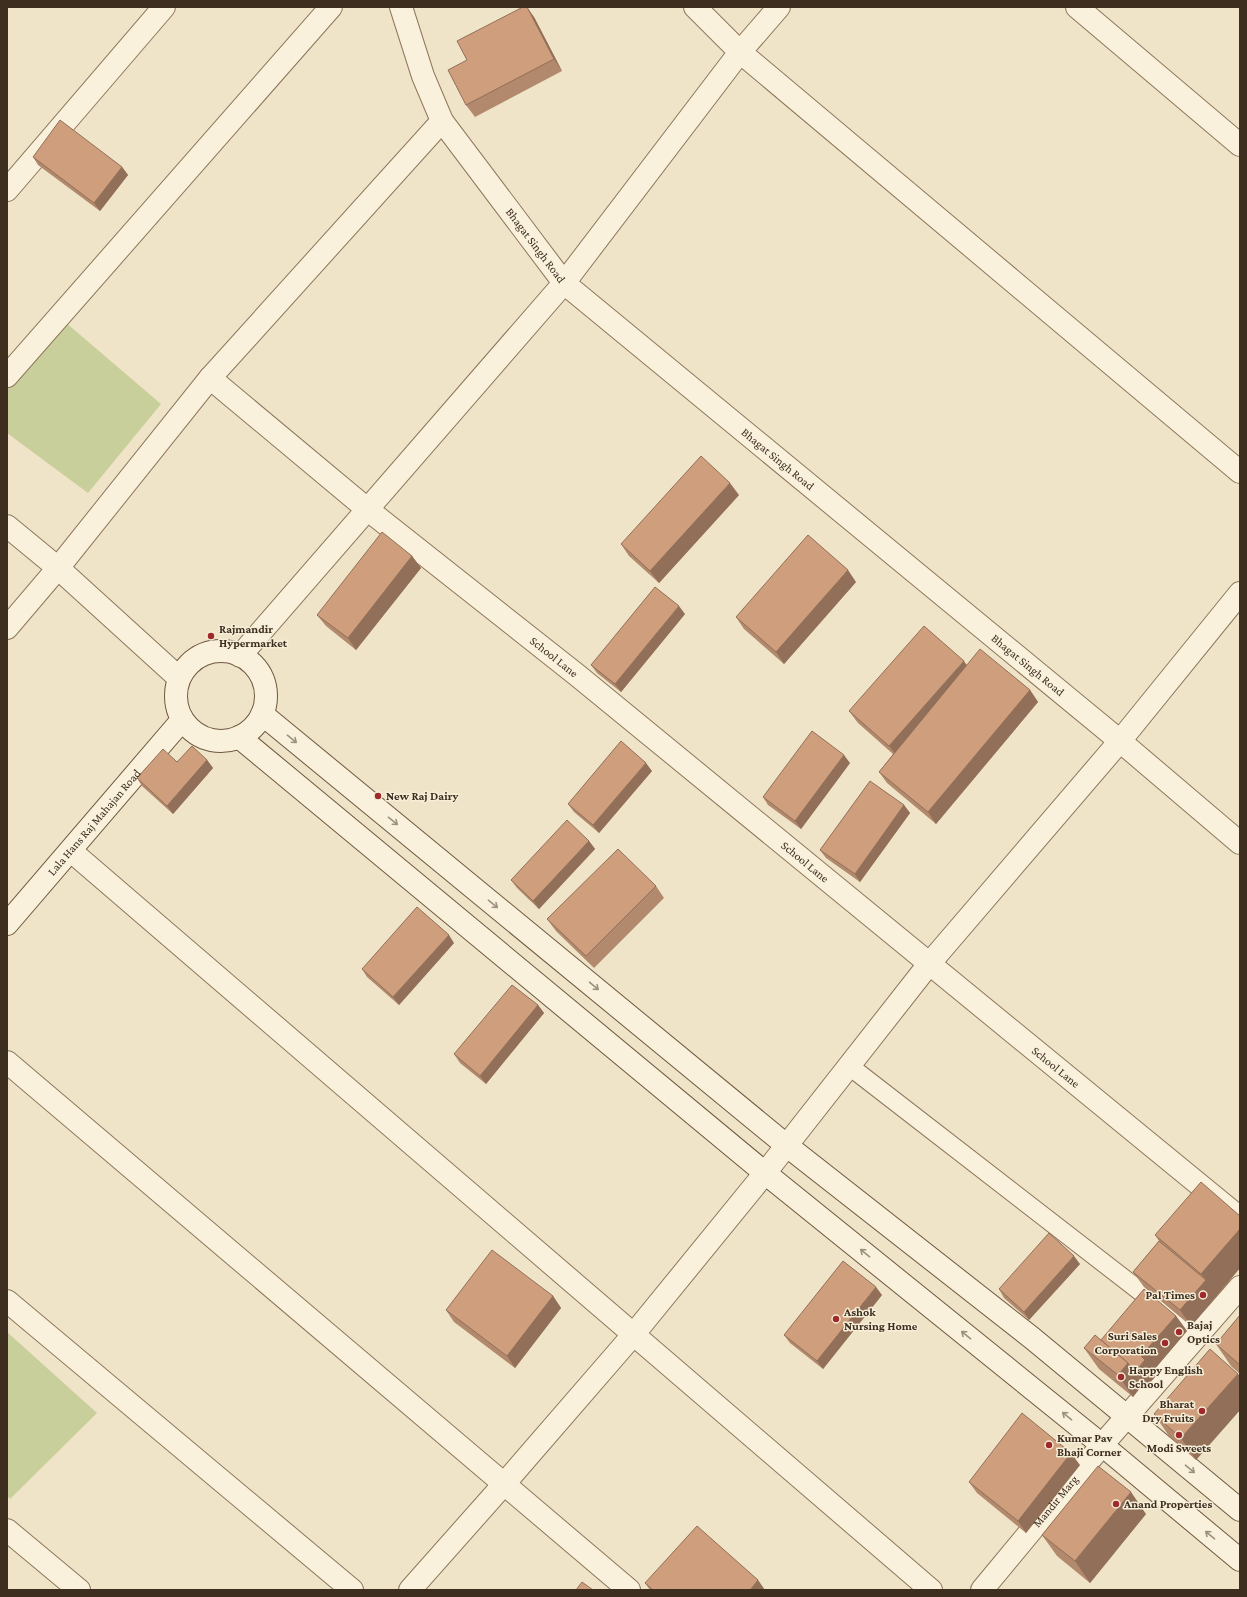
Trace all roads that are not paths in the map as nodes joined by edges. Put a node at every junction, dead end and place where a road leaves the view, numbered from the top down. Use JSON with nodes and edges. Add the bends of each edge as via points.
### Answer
{"nodes":[{"id":1,"x":331,"y":7,"type":"edge"},
{"id":2,"x":401,"y":7,"type":"edge"},
{"id":3,"x":695,"y":7,"type":"edge"},
{"id":4,"x":779,"y":7,"type":"edge"},
{"id":5,"x":1077,"y":7,"type":"edge"},
{"id":6,"x":157,"y":10,"type":"edge"},
{"id":7,"x":740,"y":52,"type":"junction"},
{"id":8,"x":442,"y":121,"type":"junction"},
{"id":9,"x":1240,"y":145,"type":"edge"},
{"id":10,"x":7,"y":190,"type":"edge"},
{"id":11,"x":564,"y":283,"type":"junction"},
{"id":12,"x":7,"y":376,"type":"edge"},
{"id":13,"x":210,"y":378,"type":"junction"},
{"id":14,"x":1240,"y":472,"type":"edge"},
{"id":15,"x":367,"y":509,"type":"junction"},
{"id":16,"x":7,"y":526,"type":"edge"},
{"id":17,"x":58,"y":568,"type":"junction"},
{"id":18,"x":1240,"y":593,"type":"edge"},
{"id":19,"x":7,"y":628,"type":"edge"},
{"id":20,"x":240,"y":656,"type":"junction"},
{"id":21,"x":179,"y":678,"type":"junction"},
{"id":22,"x":262,"y":714,"type":"junction"},
{"id":23,"x":182,"y":720,"type":"junction"},
{"id":24,"x":239,"y":737,"type":"junction"},
{"id":25,"x":1120,"y":741,"type":"junction"},
{"id":26,"x":1240,"y":843,"type":"edge"},
{"id":27,"x":71,"y":851,"type":"junction"},
{"id":28,"x":7,"y":924,"type":"edge"},
{"id":29,"x":930,"y":964,"type":"junction"},
{"id":30,"x":7,"y":1062,"type":"edge"},
{"id":31,"x":848,"y":1065,"type":"junction"},
{"id":32,"x":786,"y":1145,"type":"junction"},
{"id":33,"x":765,"y":1173,"type":"junction"},
{"id":34,"x":1240,"y":1218,"type":"edge"},
{"id":35,"x":1240,"y":1287,"type":"edge"},
{"id":36,"x":7,"y":1301,"type":"edge"},
{"id":37,"x":633,"y":1335,"type":"junction"},
{"id":38,"x":1198,"y":1336,"type":"junction"},
{"id":39,"x":1128,"y":1417,"type":"junction"},
{"id":40,"x":1102,"y":1445,"type":"junction"},
{"id":41,"x":504,"y":1484,"type":"junction"},
{"id":42,"x":1240,"y":1510,"type":"edge"},
{"id":43,"x":7,"y":1530,"type":"edge"},
{"id":44,"x":1240,"y":1560,"type":"edge"},
{"id":45,"x":79,"y":1590,"type":"edge"},
{"id":46,"x":352,"y":1590,"type":"edge"},
{"id":47,"x":410,"y":1590,"type":"edge"},
{"id":48,"x":629,"y":1590,"type":"edge"},
{"id":49,"x":931,"y":1590,"type":"edge"},
{"id":50,"x":982,"y":1590,"type":"edge"}],
"edges":[{"from":1,"to":12,"type":"street"},
{"from":2,"to":8,"type":"street","name":"Bhagat Singh Road","via":[[423,76]]},
{"from":3,"to":7,"type":"street"},
{"from":4,"to":7,"type":"street"},
{"from":5,"to":9,"type":"street"},
{"from":6,"to":10,"type":"street"},
{"from":7,"to":11,"type":"street"},
{"from":7,"to":14,"type":"street"},
{"from":8,"to":11,"type":"street","name":"Bhagat Singh Road"},
{"from":8,"to":13,"type":"street"},
{"from":11,"to":15,"type":"street"},
{"from":11,"to":25,"type":"street","name":"Bhagat Singh Road"},
{"from":13,"to":15,"type":"street","name":"School Lane"},
{"from":13,"to":17,"type":"street"},
{"from":15,"to":20,"type":"street"},
{"from":15,"to":29,"type":"street","name":"School Lane","via":[[577,675]]},
{"from":16,"to":17,"type":"street"},
{"from":17,"to":19,"type":"street"},
{"from":17,"to":21,"type":"street"},
{"from":18,"to":25,"type":"street"},
{"from":20,"to":21,"type":"street","via":[[227,652],[212,652],[198,657]]},
{"from":20,"to":22,"type":"street","via":[[252,663],[265,687],[266,701]]},
{"from":21,"to":23,"type":"street","via":[[175,692],[176,706]]},
{"from":22,"to":24,"type":"street","via":[[256,724]]},
{"from":22,"to":32,"type":"street","one_way":true},
{"from":23,"to":24,"type":"street","via":[[192,731],[205,739],[220,742]]},
{"from":23,"to":27,"type":"street","name":"Lala Hans Raj Mahajan Road"},
{"from":24,"to":33,"type":"street"},
{"from":25,"to":26,"type":"street","name":"Bhagat Singh Road"},
{"from":25,"to":29,"type":"street"},
{"from":27,"to":28,"type":"street","name":"Lala Hans Raj Mahajan Road"},
{"from":27,"to":37,"type":"street"},
{"from":29,"to":31,"type":"street"},
{"from":29,"to":34,"type":"street","name":"School Lane"},
{"from":30,"to":41,"type":"street"},
{"from":31,"to":32,"type":"street"},
{"from":31,"to":38,"type":"lane"},
{"from":32,"to":33,"type":"street"},
{"from":32,"to":39,"type":"street","via":[[1032,1338]]},
{"from":33,"to":37,"type":"street"},
{"from":40,"to":33,"type":"street","one_way":true},
{"from":35,"to":38,"type":"street","name":"Mandir Marg"},
{"from":36,"to":46,"type":"street"},
{"from":37,"to":41,"type":"street"},
{"from":37,"to":49,"type":"street"},
{"from":38,"to":39,"type":"street","name":"Mandir Marg"},
{"from":39,"to":40,"type":"street","name":"Mandir Marg"},
{"from":39,"to":42,"type":"street","one_way":true},
{"from":44,"to":40,"type":"street","one_way":true},
{"from":40,"to":50,"type":"street","name":"Mandir Marg"},
{"from":41,"to":47,"type":"street"},
{"from":41,"to":48,"type":"street"},
{"from":43,"to":45,"type":"street"}]}
